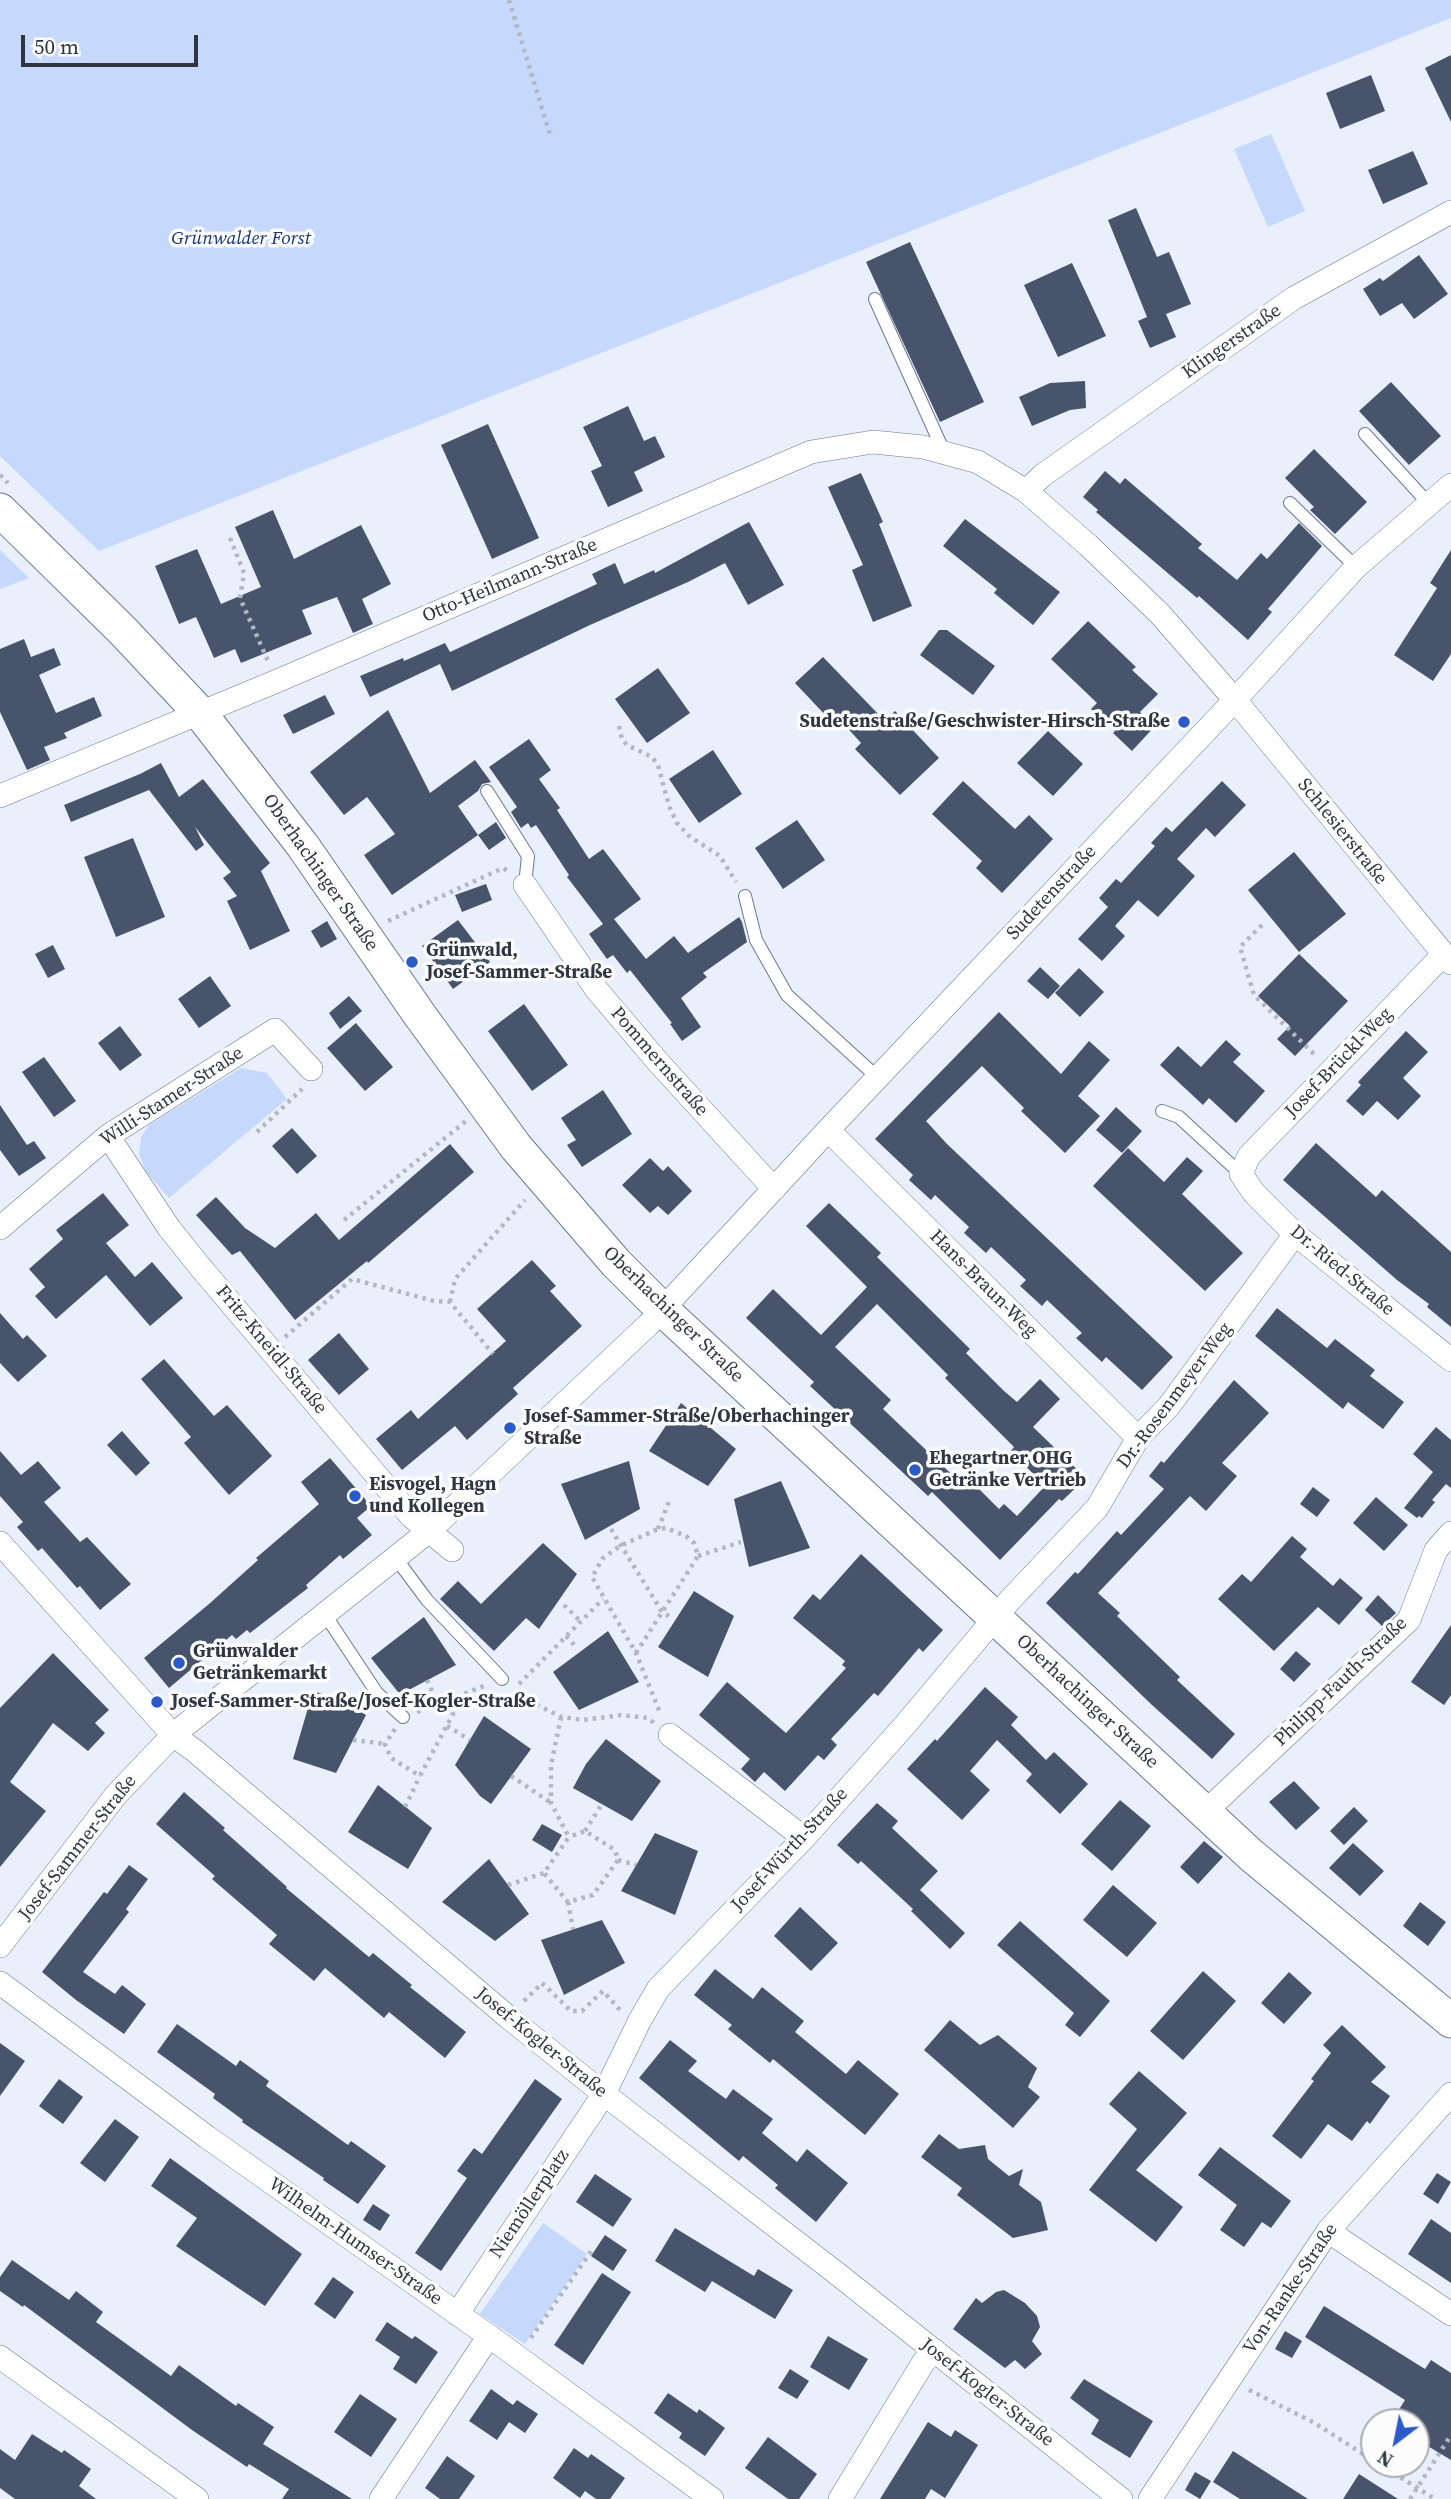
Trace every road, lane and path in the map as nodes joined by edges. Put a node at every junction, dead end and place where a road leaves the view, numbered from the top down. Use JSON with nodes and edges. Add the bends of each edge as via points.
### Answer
{"nodes":[{"id":1,"x":509,"y":0,"type":"edge"},
{"id":2,"x":551,"y":138,"type":"dead end"},
{"id":3,"x":1451,"y":212,"type":"edge"},
{"id":4,"x":875,"y":299,"type":"dead end"},
{"id":5,"x":1365,"y":435,"type":"dead end"},
{"id":6,"x":944,"y":453,"type":"junction"},
{"id":7,"x":1451,"y":485,"type":"edge"},
{"id":8,"x":1026,"y":491,"type":"junction"},
{"id":9,"x":1290,"y":503,"type":"dead end"},
{"id":10,"x":1429,"y":504,"type":"junction"},
{"id":11,"x":0,"y":510,"type":"edge"},
{"id":12,"x":230,"y":538,"type":"dead end"},
{"id":13,"x":1356,"y":567,"type":"junction"},
{"id":14,"x":278,"y":681,"type":"junction"},
{"id":15,"x":1235,"y":700,"type":"junction"},
{"id":16,"x":200,"y":713,"type":"junction"},
{"id":17,"x":619,"y":726,"type":"dead end"},
{"id":18,"x":488,"y":791,"type":"dead end"},
{"id":19,"x":0,"y":796,"type":"edge"},
{"id":20,"x":525,"y":885,"type":"junction"},
{"id":21,"x":745,"y":896,"type":"joint"},
{"id":22,"x":383,"y":923,"type":"dead end"},
{"id":23,"x":1262,"y":925,"type":"dead end"},
{"id":24,"x":1447,"y":959,"type":"edge"},
{"id":25,"x":311,"y":1069,"type":"joint"},
{"id":26,"x":1331,"y":1071,"type":"junction"},
{"id":27,"x":877,"y":1077,"type":"junction"},
{"id":28,"x":1162,"y":1111,"type":"dead end"},
{"id":29,"x":470,"y":1118,"type":"dead end"},
{"id":30,"x":828,"y":1130,"type":"junction"},
{"id":31,"x":257,"y":1132,"type":"dead end"},
{"id":32,"x":108,"y":1136,"type":"junction"},
{"id":33,"x":1241,"y":1174,"type":"junction"},
{"id":34,"x":774,"y":1189,"type":"junction"},
{"id":35,"x":523,"y":1203,"type":"dead end"},
{"id":36,"x":344,"y":1220,"type":"dead end"},
{"id":37,"x":0,"y":1228,"type":"edge"},
{"id":38,"x":1295,"y":1234,"type":"junction"},
{"id":39,"x":450,"y":1301,"type":"junction"},
{"id":40,"x":663,"y":1310,"type":"junction"},
{"id":41,"x":271,"y":1349,"type":"junction"},
{"id":42,"x":493,"y":1354,"type":"dead end"},
{"id":43,"x":1451,"y":1360,"type":"edge"},
{"id":44,"x":1138,"y":1438,"type":"junction"},
{"id":45,"x":670,"y":1499,"type":"dead end"},
{"id":46,"x":611,"y":1529,"type":"dead end"},
{"id":47,"x":657,"y":1529,"type":"junction"},
{"id":48,"x":429,"y":1531,"type":"junction"},
{"id":49,"x":1451,"y":1533,"type":"edge"},
{"id":50,"x":741,"y":1542,"type":"dead end"},
{"id":51,"x":0,"y":1543,"type":"edge"},
{"id":52,"x":620,"y":1546,"type":"junction"},
{"id":53,"x":452,"y":1550,"type":"dead end"},
{"id":54,"x":698,"y":1556,"type":"junction"},
{"id":55,"x":395,"y":1557,"type":"junction"},
{"id":56,"x":603,"y":1599,"type":"junction"},
{"id":57,"x":564,"y":1605,"type":"dead end"},
{"id":58,"x":662,"y":1612,"type":"junction"},
{"id":59,"x":324,"y":1613,"type":"junction"},
{"id":60,"x":673,"y":1618,"type":"dead end"},
{"id":61,"x":996,"y":1618,"type":"junction"},
{"id":62,"x":580,"y":1622,"type":"junction"},
{"id":63,"x":566,"y":1636,"type":"junction"},
{"id":64,"x":577,"y":1648,"type":"dead end"},
{"id":65,"x":636,"y":1653,"type":"junction"},
{"id":66,"x":502,"y":1679,"type":"junction"},
{"id":67,"x":428,"y":1680,"type":"dead end"},
{"id":68,"x":513,"y":1689,"type":"junction"},
{"id":69,"x":449,"y":1699,"type":"junction"},
{"id":70,"x":438,"y":1704,"type":"junction"},
{"id":71,"x":403,"y":1717,"type":"junction"},
{"id":72,"x":561,"y":1717,"type":"junction"},
{"id":73,"x":446,"y":1726,"type":"junction"},
{"id":74,"x":173,"y":1735,"type":"junction"},
{"id":75,"x":670,"y":1735,"type":"junction"},
{"id":76,"x":353,"y":1740,"type":"dead end"},
{"id":77,"x":470,"y":1740,"type":"dead end"},
{"id":78,"x":385,"y":1744,"type":"junction"},
{"id":79,"x":420,"y":1776,"type":"junction"},
{"id":80,"x":511,"y":1776,"type":"dead end"},
{"id":81,"x":551,"y":1803,"type":"junction"},
{"id":82,"x":602,"y":1804,"type":"dead end"},
{"id":83,"x":405,"y":1807,"type":"dead end"},
{"id":84,"x":1205,"y":1812,"type":"junction"},
{"id":85,"x":585,"y":1831,"type":"junction"},
{"id":86,"x":569,"y":1837,"type":"junction"},
{"id":87,"x":804,"y":1838,"type":"junction"},
{"id":88,"x":618,"y":1860,"type":"junction"},
{"id":89,"x":636,"y":1865,"type":"dead end"},
{"id":90,"x":544,"y":1873,"type":"junction"},
{"id":91,"x":508,"y":1885,"type":"dead end"},
{"id":92,"x":568,"y":1902,"type":"junction"},
{"id":93,"x":572,"y":1929,"type":"dead end"},
{"id":94,"x":0,"y":1946,"type":"edge"},
{"id":95,"x":0,"y":1983,"type":"edge"},
{"id":96,"x":542,"y":1983,"type":"dead end"},
{"id":97,"x":639,"y":2020,"type":"junction"},
{"id":98,"x":1451,"y":2021,"type":"edge"},
{"id":99,"x":604,"y":2094,"type":"junction"},
{"id":100,"x":1451,"y":2094,"type":"edge"},
{"id":101,"x":1328,"y":2231,"type":"junction"},
{"id":102,"x":592,"y":2250,"type":"dead end"},
{"id":103,"x":457,"y":2314,"type":"junction"},
{"id":104,"x":1451,"y":2315,"type":"edge"},
{"id":105,"x":489,"y":2336,"type":"junction"},
{"id":106,"x":934,"y":2350,"type":"junction"},
{"id":107,"x":0,"y":2357,"type":"edge"},
{"id":108,"x":518,"y":2358,"type":"junction"},
{"id":109,"x":1229,"y":2380,"type":"junction"},
{"id":110,"x":1451,"y":2435,"type":"edge"},
{"id":111,"x":1360,"y":2452,"type":"edge"},
{"id":112,"x":1400,"y":2478,"type":"edge"},
{"id":113,"x":1417,"y":2489,"type":"junction"},
{"id":114,"x":197,"y":2499,"type":"edge"},
{"id":115,"x":381,"y":2499,"type":"edge"},
{"id":116,"x":712,"y":2499,"type":"edge"},
{"id":117,"x":839,"y":2499,"type":"edge"},
{"id":118,"x":1121,"y":2499,"type":"edge"},
{"id":119,"x":1150,"y":2499,"type":"edge"},
{"id":120,"x":1410,"y":2499,"type":"edge"},
{"id":121,"x":1434,"y":2499,"type":"edge"}],
"edges":[{"from":1,"to":2,"type":"path"},
{"from":3,"to":8,"type":"street","name":"Klingerstraße","via":[[1294,298]]},
{"from":4,"to":6,"type":"lane"},
{"from":5,"to":10,"type":"lane"},
{"from":6,"to":8,"type":"street","name":"Otto-Heilmann-Straße","via":[[978,462]]},
{"from":6,"to":14,"type":"street","name":"Otto-Heilmann-Straße","via":[[873,442],[811,452]]},
{"from":7,"to":10,"type":"street","name":"Sudetenstraße"},
{"from":8,"to":15,"type":"street","name":"Schlesierstraße","via":[[1160,614]]},
{"from":9,"to":13,"type":"lane"},
{"from":10,"to":13,"type":"street","name":"Sudetenstraße"},
{"from":11,"to":16,"type":"main road","name":"Oberhachinger Straße"},
{"from":12,"to":14,"type":"path","via":[[244,573],[240,598]]},
{"from":13,"to":15,"type":"street","name":"Sudetenstraße"},
{"from":14,"to":16,"type":"street","name":"Otto-Heilmann-Straße"},
{"from":15,"to":24,"type":"street","name":"Schlesierstraße"},
{"from":15,"to":27,"type":"street","name":"Sudetenstraße"},
{"from":16,"to":19,"type":"street","name":"Otto-Heilmann-Straße"},
{"from":16,"to":40,"type":"main road","name":"Oberhachinger Straße","via":[[303,846],[516,1147]]},
{"from":17,"to":21,"type":"path","via":[[627,745],[658,765],[677,823],[720,856]]},
{"from":18,"to":20,"type":"lane","via":[[528,856]]},
{"from":20,"to":22,"type":"path","via":[[503,868]]},
{"from":20,"to":34,"type":"street","name":"Pommernstraße","via":[[596,989]]},
{"from":21,"to":27,"type":"lane","via":[[756,940],[787,995]]},
{"from":23,"to":26,"type":"path","via":[[1240,947],[1254,995]]},
{"from":24,"to":26,"type":"street","name":"Josef-Brückl-Weg"},
{"from":25,"to":31,"type":"path","via":[[307,1084]]},
{"from":25,"to":32,"type":"street","name":"Willi-Stamer-Straße","via":[[275,1030]]},
{"from":26,"to":33,"type":"street","name":"Josef-Brückl-Weg","via":[[1249,1156]]},
{"from":27,"to":30,"type":"street","name":"Sudetenstraße"},
{"from":28,"to":33,"type":"lane","via":[[1179,1118]]},
{"from":29,"to":36,"type":"path"},
{"from":30,"to":34,"type":"street","name":"Sudetenstraße"},
{"from":30,"to":44,"type":"street","name":"Hans-Braun-Weg"},
{"from":32,"to":37,"type":"street","name":"Willi-Stamer-Straße"},
{"from":32,"to":41,"type":"street","name":"Fritz-Kneidl-Straße","via":[[169,1228]]},
{"from":33,"to":38,"type":"street","name":"Dr.-Ried-Straße"},
{"from":34,"to":40,"type":"street","name":"Sudetenstraße"},
{"from":35,"to":39,"type":"path","via":[[455,1279]]},
{"from":38,"to":43,"type":"street","name":"Dr.-Ried-Straße"},
{"from":38,"to":44,"type":"street","name":"Dr.-Rosenmeyer-Weg","via":[[1169,1406]]},
{"from":39,"to":41,"type":"path","via":[[434,1301],[352,1279]]},
{"from":39,"to":42,"type":"path"},
{"from":40,"to":48,"type":"street","name":"Josef-Sammer-Straße"},
{"from":40,"to":61,"type":"main road","name":"Oberhachinger Straße"},
{"from":41,"to":48,"type":"street","name":"Fritz-Kneidl-Straße","via":[[411,1516]]},
{"from":44,"to":61,"type":"street","name":"Dr.-Rosenmeyer-Weg","via":[[1097,1508]]},
{"from":45,"to":47,"type":"path"},
{"from":46,"to":52,"type":"path"},
{"from":47,"to":52,"type":"path"},
{"from":47,"to":54,"type":"path","via":[[686,1536]]},
{"from":48,"to":53,"type":"street","name":"Fritz-Kneidl-Straße"},
{"from":48,"to":55,"type":"street","name":"Josef-Sammer-Straße"},
{"from":49,"to":84,"type":"street","name":"Philipp-Fauth-Straße","via":[[1436,1550],[1409,1620]]},
{"from":50,"to":54,"type":"path"},
{"from":51,"to":74,"type":"street","name":"Josef-Kogler-Straße"},
{"from":52,"to":56,"type":"path","via":[[603,1558],[592,1577]]},
{"from":52,"to":58,"type":"path"},
{"from":54,"to":58,"type":"path"},
{"from":55,"to":59,"type":"street","name":"Josef-Sammer-Straße"},
{"from":55,"to":66,"type":"lane","via":[[427,1600]]},
{"from":56,"to":62,"type":"path"},
{"from":56,"to":65,"type":"path"},
{"from":57,"to":62,"type":"path"},
{"from":58,"to":60,"type":"path"},
{"from":58,"to":65,"type":"path"},
{"from":59,"to":71,"type":"lane","via":[[377,1693]]},
{"from":59,"to":74,"type":"street","name":"Josef-Sammer-Straße"},
{"from":61,"to":84,"type":"main road","name":"Oberhachinger Straße"},
{"from":61,"to":87,"type":"street","name":"Josef-Würth-Straße"},
{"from":62,"to":63,"type":"path"},
{"from":63,"to":64,"type":"path"},
{"from":63,"to":68,"type":"path"},
{"from":65,"to":75,"type":"path"},
{"from":66,"to":68,"type":"path"},
{"from":66,"to":69,"type":"path"},
{"from":67,"to":70,"type":"path"},
{"from":68,"to":72,"type":"path"},
{"from":69,"to":70,"type":"path"},
{"from":69,"to":73,"type":"path","via":[[453,1714]]},
{"from":70,"to":71,"type":"path"},
{"from":71,"to":78,"type":"path"},
{"from":72,"to":75,"type":"path","via":[[648,1718]]},
{"from":72,"to":81,"type":"path","via":[[551,1765]]},
{"from":73,"to":77,"type":"path"},
{"from":73,"to":79,"type":"path"},
{"from":74,"to":94,"type":"street","name":"Josef-Sammer-Straße","via":[[116,1795]]},
{"from":74,"to":99,"type":"street","name":"Josef-Kogler-Straße"},
{"from":75,"to":87,"type":"street"},
{"from":76,"to":78,"type":"path"},
{"from":78,"to":79,"type":"path","via":[[391,1758]]},
{"from":79,"to":83,"type":"path"},
{"from":80,"to":81,"type":"path"},
{"from":81,"to":86,"type":"path"},
{"from":82,"to":85,"type":"path"},
{"from":84,"to":98,"type":"main road","name":"Oberhachinger Straße"},
{"from":85,"to":86,"type":"path"},
{"from":85,"to":88,"type":"path","via":[[615,1850]]},
{"from":86,"to":90,"type":"path"},
{"from":87,"to":97,"type":"street","name":"Josef-Würth-Straße","via":[[658,1989]]},
{"from":88,"to":89,"type":"path"},
{"from":88,"to":92,"type":"path","via":[[593,1895]]},
{"from":90,"to":91,"type":"path"},
{"from":90,"to":92,"type":"path"},
{"from":92,"to":93,"type":"path"},
{"from":95,"to":103,"type":"street","name":"Wilhelm-Humser-Straße"},
{"from":96,"to":97,"type":"path","via":[[571,2011],[582,2011],[603,1991],[622,2012]]},
{"from":97,"to":99,"type":"street","name":"Josef-Würth-Straße"},
{"from":99,"to":103,"type":"street","name":"Niemöllerplatz"},
{"from":99,"to":106,"type":"street","name":"Josef-Kogler-Straße"},
{"from":100,"to":101,"type":"street","name":"Von-Ranke-Straße"},
{"from":101,"to":104,"type":"street"},
{"from":101,"to":109,"type":"street","name":"Von-Ranke-Straße"},
{"from":102,"to":108,"type":"path"},
{"from":103,"to":105,"type":"street","name":"Wilhelm-Humser-Straße"},
{"from":105,"to":108,"type":"street","name":"Wilhelm-Humser-Straße"},
{"from":105,"to":115,"type":"street"},
{"from":106,"to":117,"type":"street"},
{"from":106,"to":118,"type":"street","name":"Josef-Kogler-Straße"},
{"from":107,"to":114,"type":"street"},
{"from":108,"to":116,"type":"street","name":"Wilhelm-Humser-Straße"},
{"from":109,"to":111,"type":"path","via":[[1313,2422]]},
{"from":109,"to":119,"type":"street","name":"Von-Ranke-Straße"},
{"from":110,"to":113,"type":"path"},
{"from":112,"to":113,"type":"path"},
{"from":113,"to":120,"type":"path"},
{"from":113,"to":121,"type":"path"}]}
